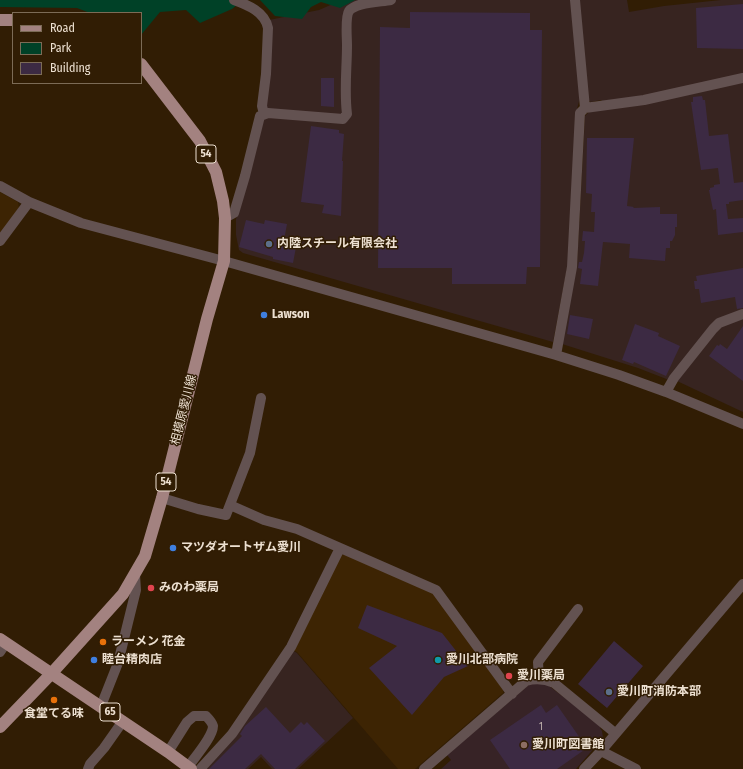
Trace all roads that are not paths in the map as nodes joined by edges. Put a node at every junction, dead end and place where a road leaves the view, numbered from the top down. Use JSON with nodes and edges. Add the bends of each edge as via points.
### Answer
{"nodes":[{"id":1,"x":234,"y":0,"type":"edge"},
{"id":2,"x":391,"y":0,"type":"edge"},
{"id":3,"x":575,"y":0,"type":"edge"},
{"id":4,"x":0,"y":20,"type":"edge"},
{"id":5,"x":12,"y":20,"type":"edge"},
{"id":6,"x":142,"y":65,"type":"edge"},
{"id":7,"x":743,"y":78,"type":"edge"},
{"id":8,"x":585,"y":108,"type":"junction"},
{"id":9,"x":264,"y":114,"type":"junction"},
{"id":10,"x":0,"y":186,"type":"edge"},
{"id":11,"x":29,"y":202,"type":"junction"},
{"id":12,"x":225,"y":218,"type":"junction"},
{"id":13,"x":0,"y":241,"type":"edge"},
{"id":14,"x":224,"y":261,"type":"junction"},
{"id":15,"x":743,"y":314,"type":"edge"},
{"id":16,"x":556,"y":355,"type":"junction"},
{"id":17,"x":666,"y":392,"type":"junction"},
{"id":18,"x":261,"y":398,"type":"dead end"},
{"id":19,"x":743,"y":424,"type":"edge"},
{"id":20,"x":162,"y":498,"type":"junction"},
{"id":21,"x":230,"y":505,"type":"junction"},
{"id":22,"x":340,"y":548,"type":"junction"},
{"id":23,"x":135,"y":575,"type":"junction"},
{"id":24,"x":743,"y":584,"type":"edge"},
{"id":25,"x":578,"y":609,"type":"dead end"},
{"id":26,"x":2,"y":645,"type":"edge"},
{"id":27,"x":51,"y":674,"type":"junction"},
{"id":28,"x":539,"y":679,"type":"junction"},
{"id":29,"x":512,"y":694,"type":"junction"},
{"id":30,"x":101,"y":706,"type":"junction"},
{"id":31,"x":123,"y":721,"type":"junction"},
{"id":32,"x":0,"y":727,"type":"edge"},
{"id":33,"x":616,"y":734,"type":"junction"},
{"id":34,"x":601,"y":751,"type":"junction"},
{"id":35,"x":168,"y":752,"type":"junction"},
{"id":36,"x":193,"y":768,"type":"edge"},
{"id":37,"x":88,"y":769,"type":"edge"},
{"id":38,"x":424,"y":769,"type":"edge"},
{"id":39,"x":584,"y":769,"type":"edge"},
{"id":40,"x":636,"y":769,"type":"edge"}],
"edges":[{"from":1,"to":9,"type":"street","via":[[252,7],[267,24],[266,74],[262,106]]},
{"from":2,"to":9,"type":"street","via":[[363,4],[350,10],[347,16],[347,114],[343,119]]},
{"from":3,"to":8,"type":"street"},
{"from":4,"to":5,"type":"main road"},
{"from":6,"to":12,"type":"main road","name":"相模原愛川線","number":"54","via":[[200,140],[216,172]]},
{"from":7,"to":8,"type":"street","via":[[644,100]]},
{"from":8,"to":16,"type":"street","via":[[580,113],[572,267]]},
{"from":9,"to":12,"type":"street","via":[[260,116],[234,213]]},
{"from":10,"to":11,"type":"street"},
{"from":11,"to":13,"type":"street"},
{"from":11,"to":14,"type":"street","via":[[81,222]]},
{"from":12,"to":14,"type":"main road","name":"相模原愛川線","number":"54"},
{"from":14,"to":16,"type":"street"},
{"from":14,"to":20,"type":"main road","name":"相模原愛川線","number":"54"},
{"from":15,"to":17,"type":"street","via":[[719,323],[713,329]]},
{"from":16,"to":17,"type":"street","via":[[619,374]]},
{"from":17,"to":19,"type":"street"},
{"from":18,"to":21,"type":"street","via":[[250,453]]},
{"from":20,"to":21,"type":"street","via":[[226,515]]},
{"from":20,"to":23,"type":"main road","name":"相模原愛川線","number":"54","via":[[145,556]]},
{"from":21,"to":22,"type":"street","via":[[264,520],[297,529]]},
{"from":22,"to":29,"type":"street","via":[[436,590]]},
{"from":22,"to":36,"type":"street","via":[[291,647],[232,734]]},
{"from":23,"to":27,"type":"main road","name":"相模原愛川線","number":"54","via":[[123,594]]},
{"from":23,"to":30,"type":"street","via":[[136,590],[118,663]]},
{"from":24,"to":33,"type":"street"},
{"from":25,"to":28,"type":"street","via":[[538,662]]},
{"from":26,"to":27,"type":"main road","number":"65"},
{"from":27,"to":30,"type":"main road","number":"65"},
{"from":27,"to":32,"type":"main road","name":"相模原愛川線","number":"54"},
{"from":28,"to":29,"type":"street","via":[[526,682]]},
{"from":28,"to":33,"type":"street","via":[[554,682]]},
{"from":29,"to":38,"type":"street"},
{"from":30,"to":31,"type":"main road","number":"65"},
{"from":31,"to":35,"type":"main road","number":"65"},
{"from":31,"to":37,"type":"street"},
{"from":33,"to":34,"type":"street"},
{"from":34,"to":39,"type":"street"},
{"from":34,"to":40,"type":"street"},
{"from":35,"to":36,"type":"main road","number":"65"},
{"from":35,"to":36,"type":"street","via":[[187,722],[194,716],[206,716],[213,728]]}]}
